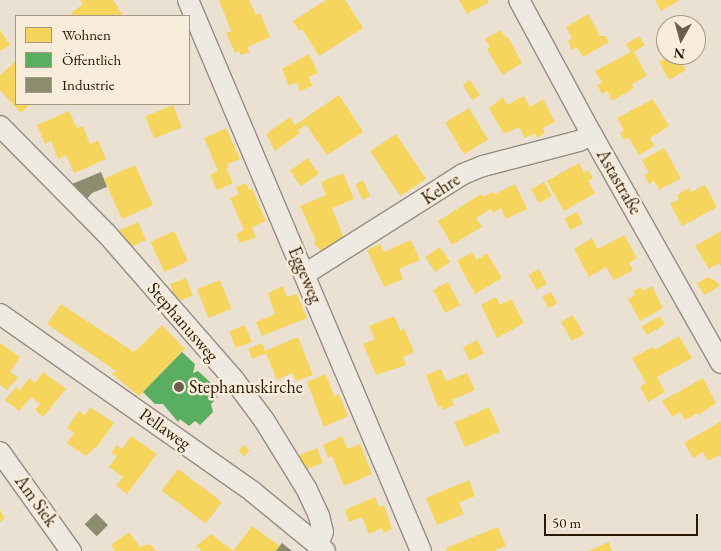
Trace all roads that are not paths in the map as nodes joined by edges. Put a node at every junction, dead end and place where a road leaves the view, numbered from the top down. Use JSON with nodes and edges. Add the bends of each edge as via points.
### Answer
{"nodes":[{"id":1,"x":188,"y":0,"type":"edge"},
{"id":2,"x":519,"y":0,"type":"edge"},
{"id":3,"x":0,"y":126,"type":"edge"},
{"id":4,"x":592,"y":135,"type":"junction"},
{"id":5,"x":304,"y":274,"type":"junction"},
{"id":6,"x":0,"y":314,"type":"edge"},
{"id":7,"x":721,"y":363,"type":"edge"},
{"id":8,"x":0,"y":452,"type":"edge"},
{"id":9,"x":322,"y":548,"type":"edge"},
{"id":10,"x":71,"y":551,"type":"edge"},
{"id":11,"x":421,"y":551,"type":"edge"}],
"edges":[{"from":1,"to":5,"type":"street","name":"Eggeweg"},
{"from":2,"to":4,"type":"street","name":"Astastraße"},
{"from":3,"to":9,"type":"street","name":"Stephanusweg","via":[[106,232],[264,420],[307,490],[319,516]]},
{"from":4,"to":5,"type":"street","name":"Kehre","via":[[463,174]]},
{"from":4,"to":7,"type":"street","name":"Astastraße"},
{"from":5,"to":11,"type":"street","name":"Eggeweg"},
{"from":6,"to":9,"type":"street","name":"Pellaweg","via":[[254,492]]},
{"from":8,"to":10,"type":"street","name":"Am Siek"}]}
